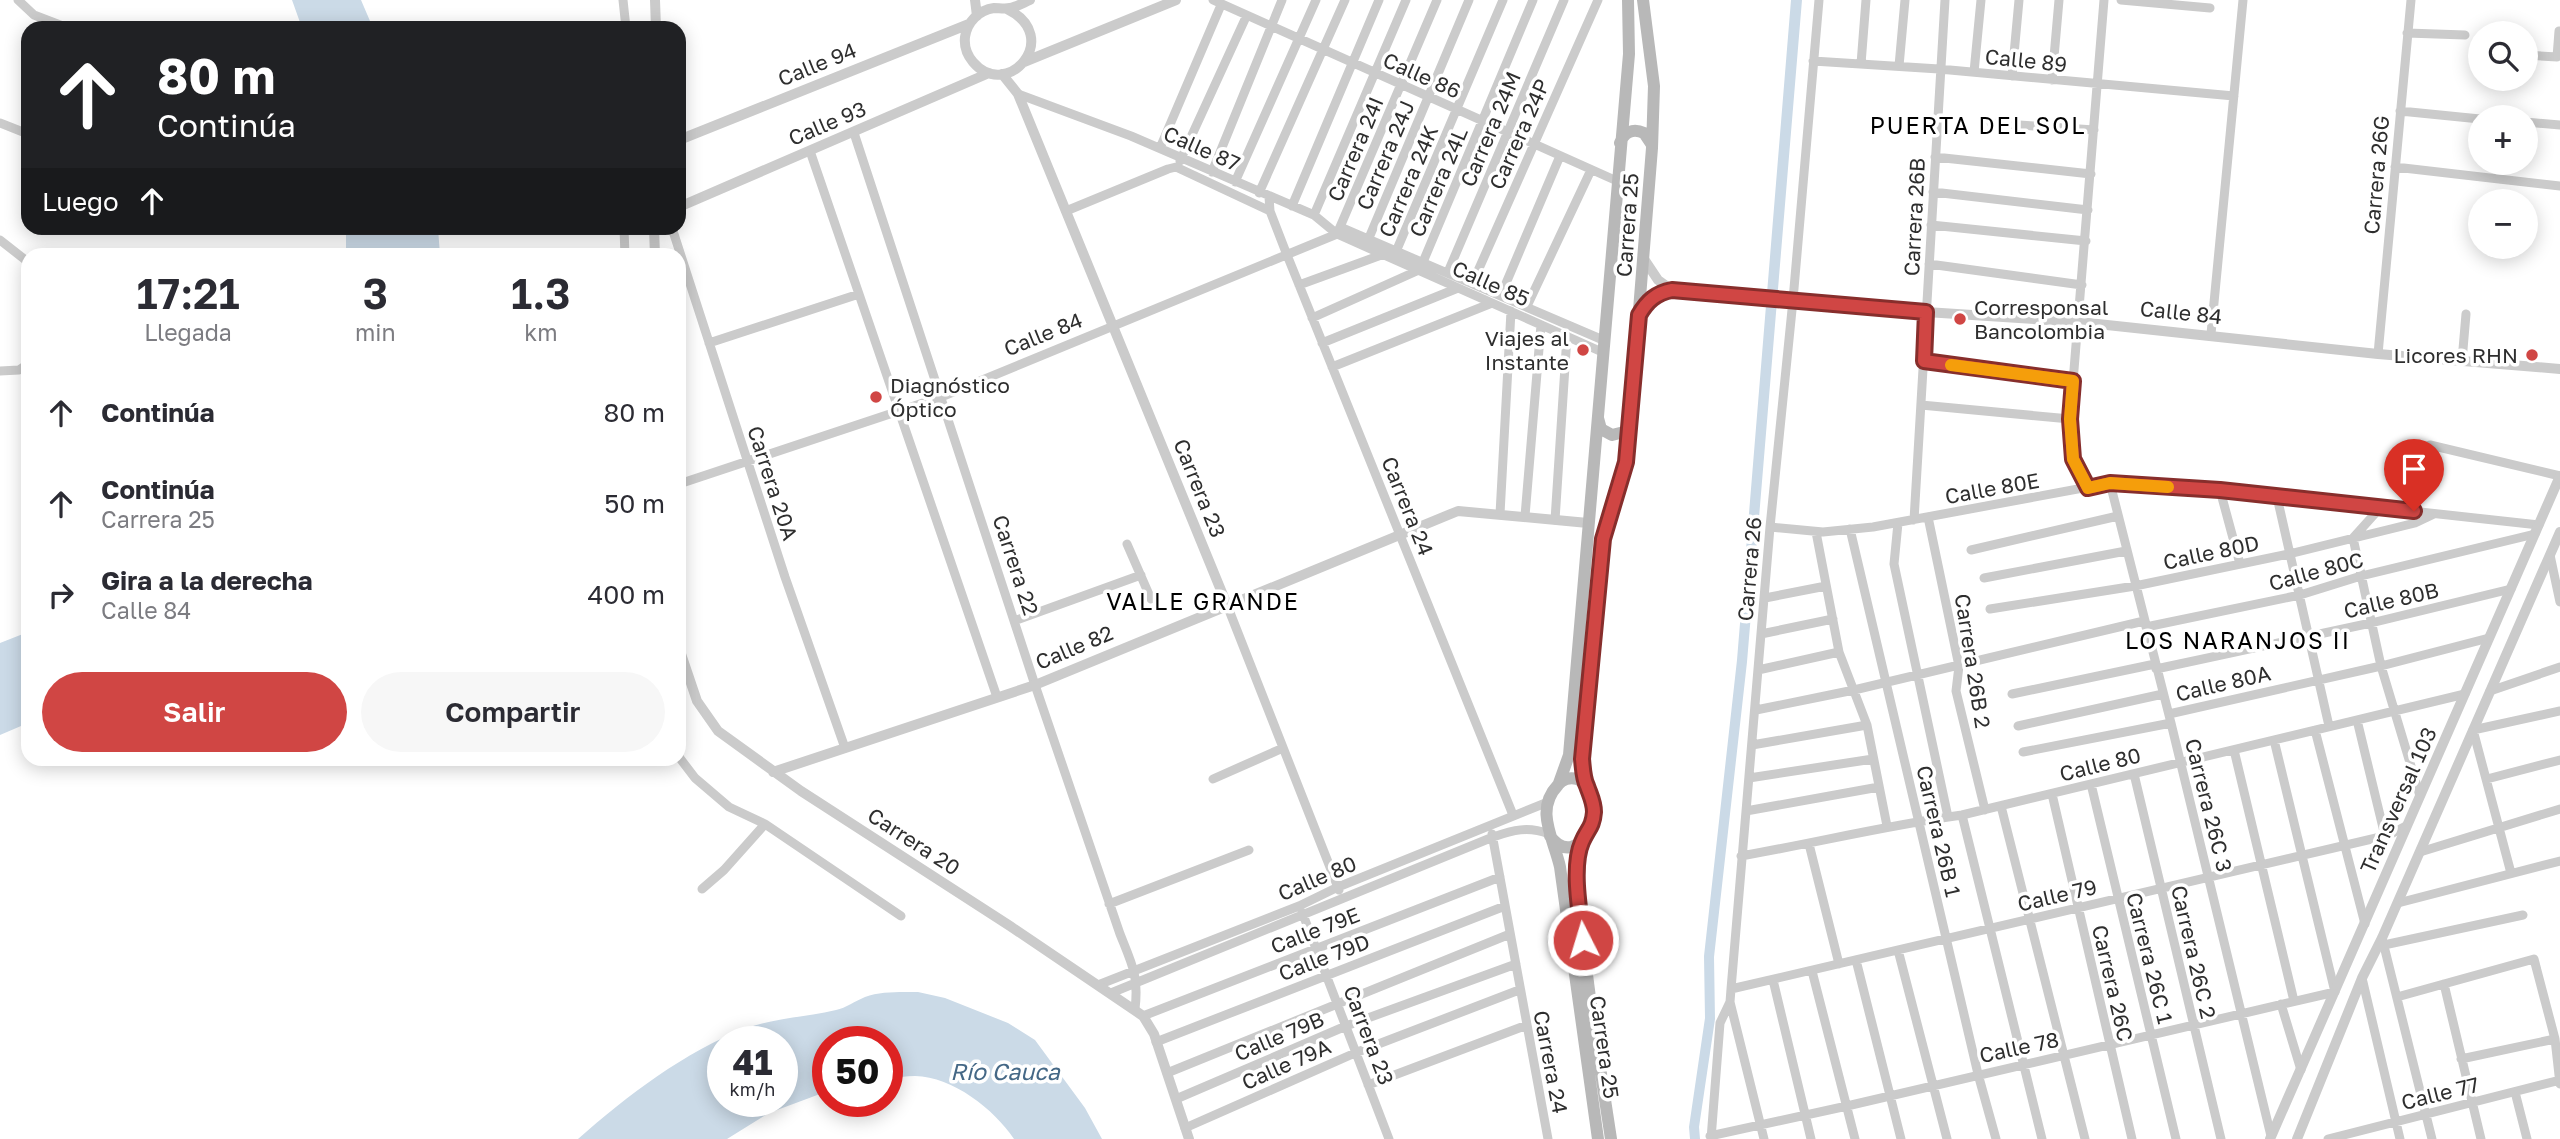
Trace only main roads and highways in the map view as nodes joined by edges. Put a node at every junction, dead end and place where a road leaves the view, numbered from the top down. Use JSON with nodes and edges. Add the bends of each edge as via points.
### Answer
{"nodes":[{"id":1,"x":1628,"y":0,"type":"edge"},
{"id":2,"x":1643,"y":0,"type":"edge"},
{"id":3,"x":1619,"y":147,"type":"junction"},
{"id":4,"x":1652,"y":149,"type":"junction"},
{"id":5,"x":1598,"y":418,"type":"junction"},
{"id":6,"x":1630,"y":422,"type":"junction"},
{"id":7,"x":1559,"y":783,"type":"junction"},
{"id":8,"x":1586,"y":785,"type":"junction"},
{"id":9,"x":1549,"y":835,"type":"junction"},
{"id":10,"x":1582,"y":841,"type":"junction"},
{"id":11,"x":1598,"y":1139,"type":"edge"},
{"id":12,"x":1611,"y":1139,"type":"edge"}],
"edges":[{"from":1,"to":3,"type":"main road","name":"Carrera 25","via":[[1629,54]]},
{"from":2,"to":4,"type":"main road","name":"Carrera 25","via":[[1654,86]]},
{"from":3,"to":4,"type":"main road","via":[[1626,134],[1634,131],[1648,136]]},
{"from":3,"to":5,"type":"main road","name":"Carrera 25"},
{"from":4,"to":6,"type":"main road","name":"Carrera 25"},
{"from":5,"to":6,"type":"main road","via":[[1601,429],[1612,435],[1624,432]]},
{"from":5,"to":7,"type":"main road","name":"Carrera 25","via":[[1569,755]]},
{"from":6,"to":8,"type":"main road","name":"Carrera 25","via":[[1626,462],[1603,539],[1582,759]]},
{"from":7,"to":8,"type":"main road","via":[[1572,778]]},
{"from":7,"to":9,"type":"main road","via":[[1548,802]]},
{"from":8,"to":10,"type":"main road","via":[[1594,816]]},
{"from":9,"to":10,"type":"main road","via":[[1564,846]]},
{"from":9,"to":11,"type":"main road","name":"Carrera 25","via":[[1560,867]]},
{"from":10,"to":12,"type":"main road","name":"Carrera 25","via":[[1577,882]]}]}
